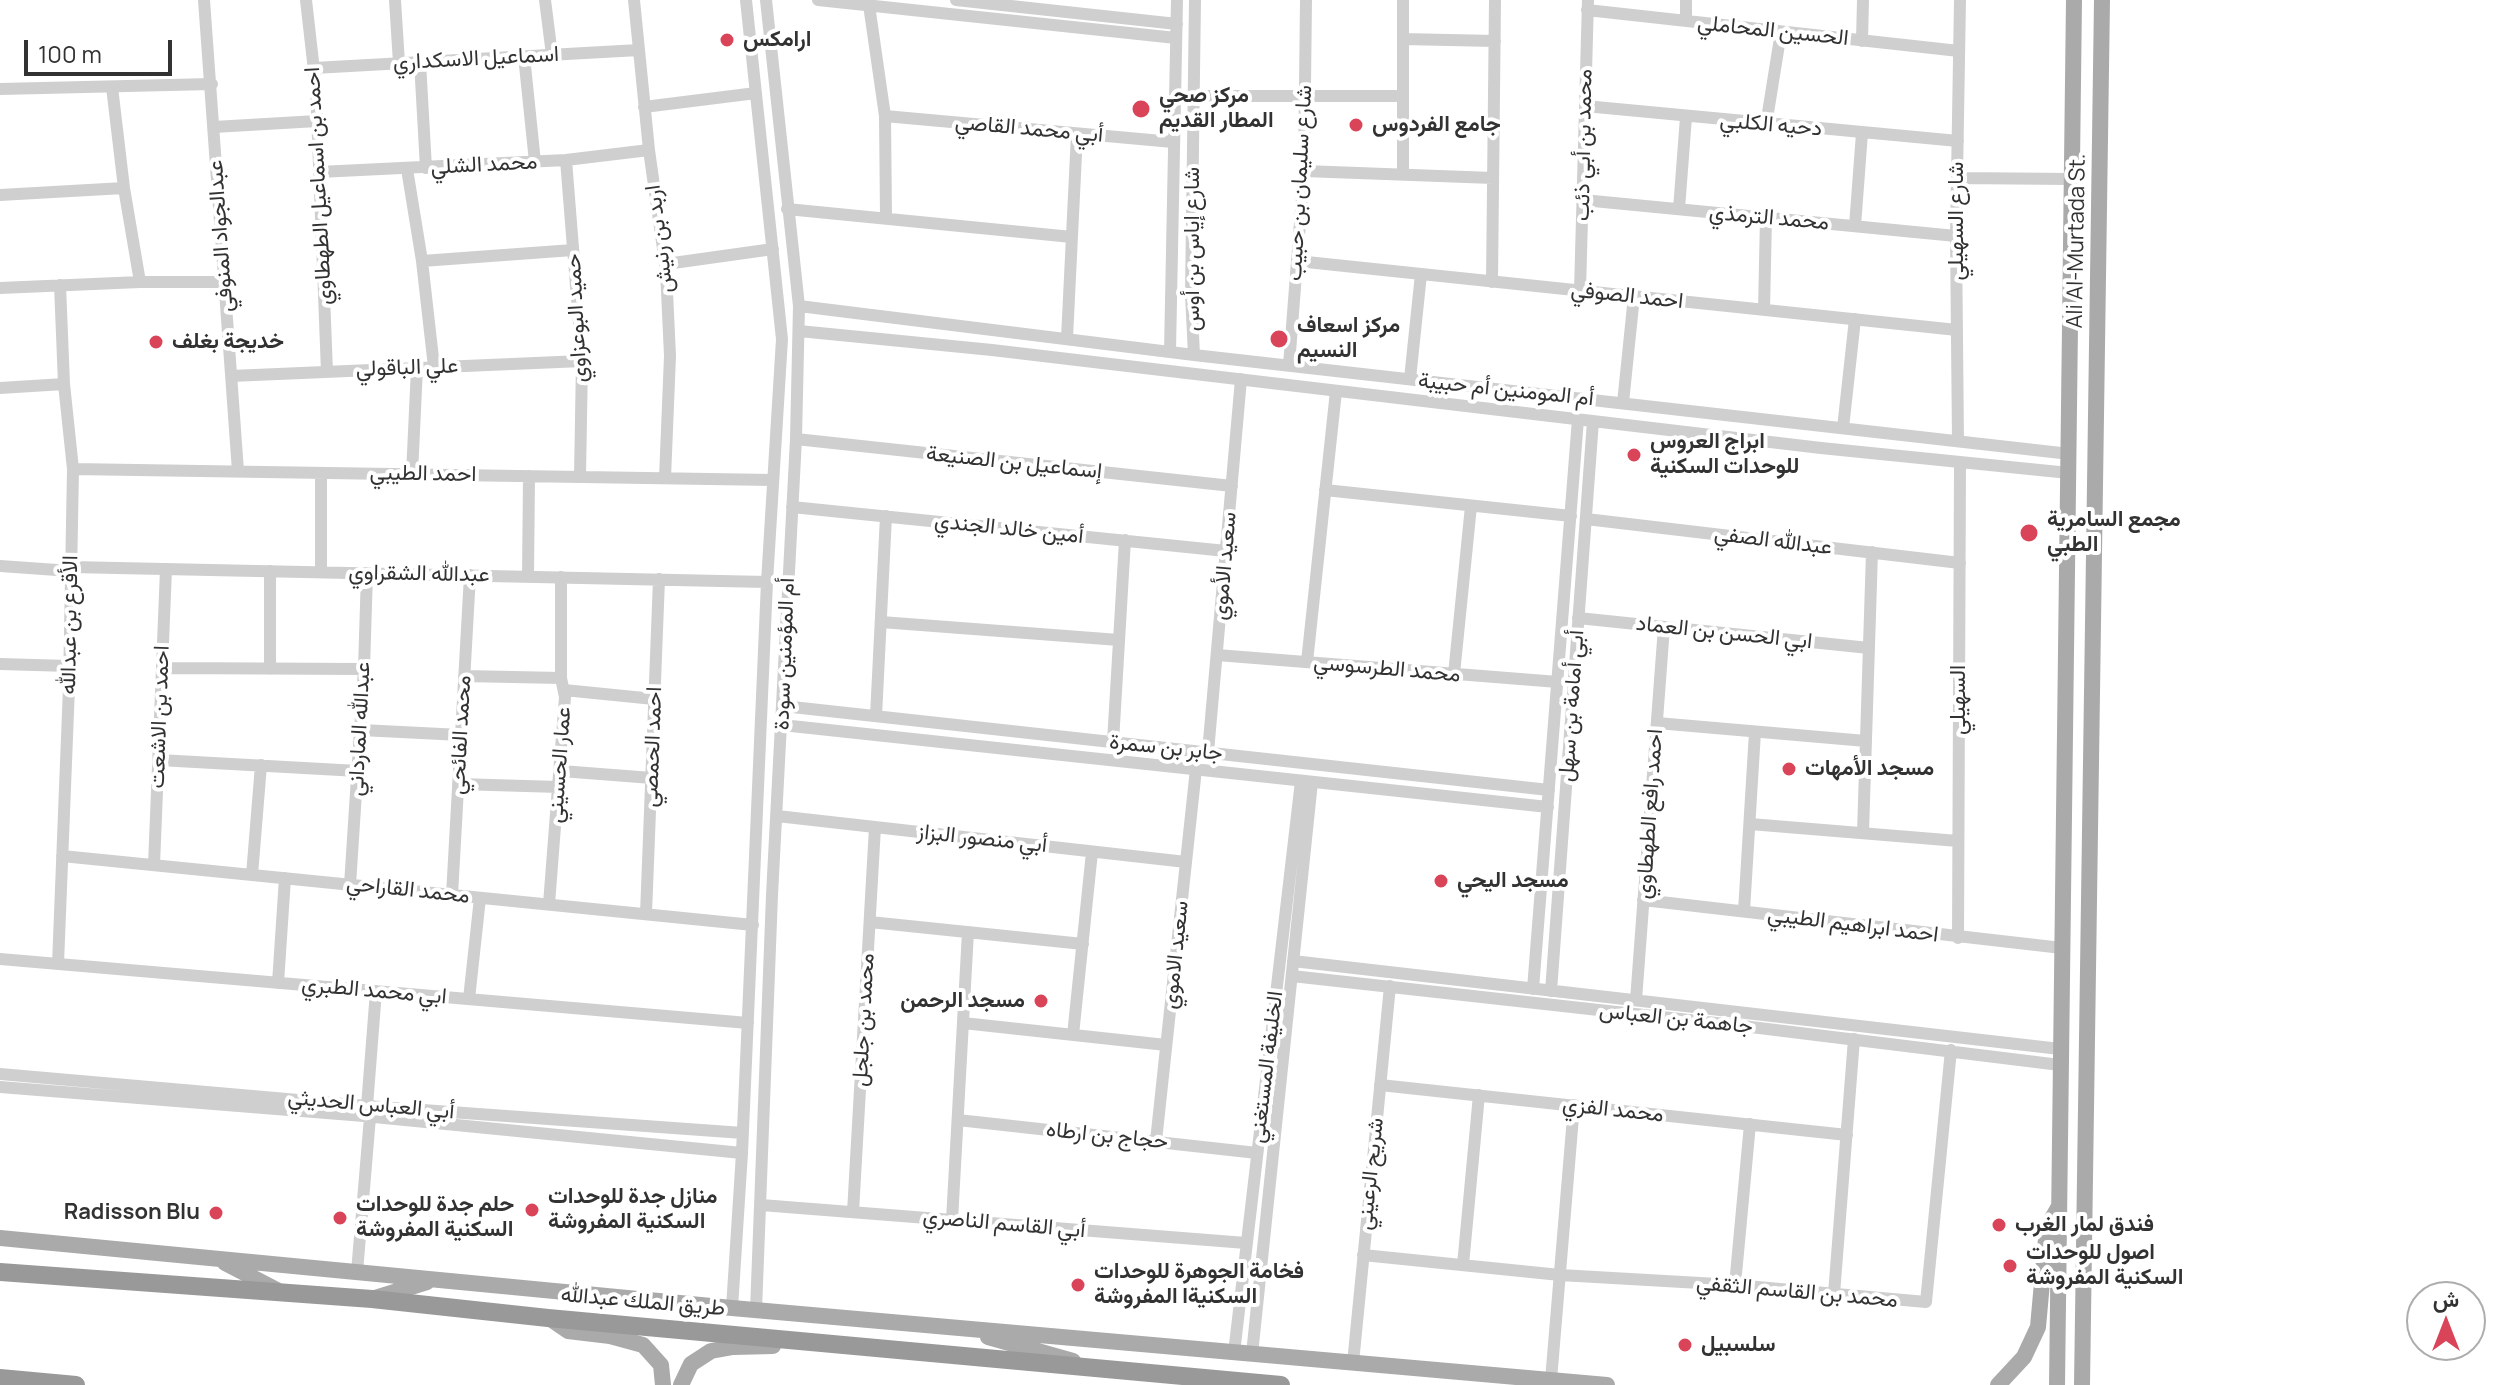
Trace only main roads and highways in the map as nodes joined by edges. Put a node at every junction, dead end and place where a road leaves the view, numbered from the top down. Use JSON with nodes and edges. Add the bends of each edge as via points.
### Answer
{"nodes":[{"id":1,"x":2074,"y":0,"type":"edge"},
{"id":2,"x":2102,"y":0,"type":"edge"},
{"id":3,"x":2059,"y":1207,"type":"junction"},
{"id":4,"x":0,"y":1238,"type":"edge"},
{"id":5,"x":216,"y":1259,"type":"junction"},
{"id":6,"x":0,"y":1272,"type":"edge"},
{"id":7,"x":436,"y":1280,"type":"junction"},
{"id":8,"x":277,"y":1290,"type":"junction"},
{"id":9,"x":372,"y":1299,"type":"junction"},
{"id":10,"x":548,"y":1318,"type":"junction"},
{"id":11,"x":947,"y":1326,"type":"junction"},
{"id":12,"x":802,"y":1341,"type":"junction"},
{"id":13,"x":1094,"y":1366,"type":"junction"},
{"id":14,"x":0,"y":1378,"type":"edge"},
{"id":15,"x":76,"y":1385,"type":"edge"},
{"id":16,"x":663,"y":1385,"type":"edge"},
{"id":17,"x":681,"y":1385,"type":"edge"},
{"id":18,"x":1281,"y":1385,"type":"edge"},
{"id":19,"x":1607,"y":1385,"type":"edge"},
{"id":20,"x":1998,"y":1385,"type":"edge"},
{"id":21,"x":2057,"y":1385,"type":"edge"},
{"id":22,"x":2082,"y":1385,"type":"edge"}],
"edges":[{"from":1,"to":3,"type":"main road","name":"Ali Al-Murtada St."},
{"from":2,"to":22,"type":"main road","name":"Ali Al-Murtada St."},
{"from":3,"to":20,"type":"main road","via":[[2047,1227],[2038,1327],[2024,1357]]},
{"from":3,"to":21,"type":"main road","name":"Ali Al-Murtada St."},
{"from":4,"to":5,"type":"main road"},
{"from":5,"to":7,"type":"main road"},
{"from":5,"to":8,"type":"main road"},
{"from":6,"to":8,"type":"highway","name":"طريق الملك عبدالله"},
{"from":7,"to":9,"type":"main road"},
{"from":7,"to":11,"type":"main road"},
{"from":8,"to":9,"type":"highway","name":"طريق الملك عبدالله"},
{"from":9,"to":10,"type":"highway","name":"طريق الملك عبدالله"},
{"from":10,"to":12,"type":"highway","name":"طريق الملك عبدالله"},
{"from":10,"to":16,"type":"main road","via":[[568,1331],[643,1345],[661,1365]]},
{"from":11,"to":13,"type":"main road"},
{"from":11,"to":19,"type":"main road"},
{"from":12,"to":13,"type":"highway","name":"طريق الملك عبدالله"},
{"from":12,"to":17,"type":"main road","via":[[711,1351],[691,1364]]},
{"from":13,"to":18,"type":"highway","name":"طريق الملك عبدالله"},
{"from":14,"to":15,"type":"highway"}]}
